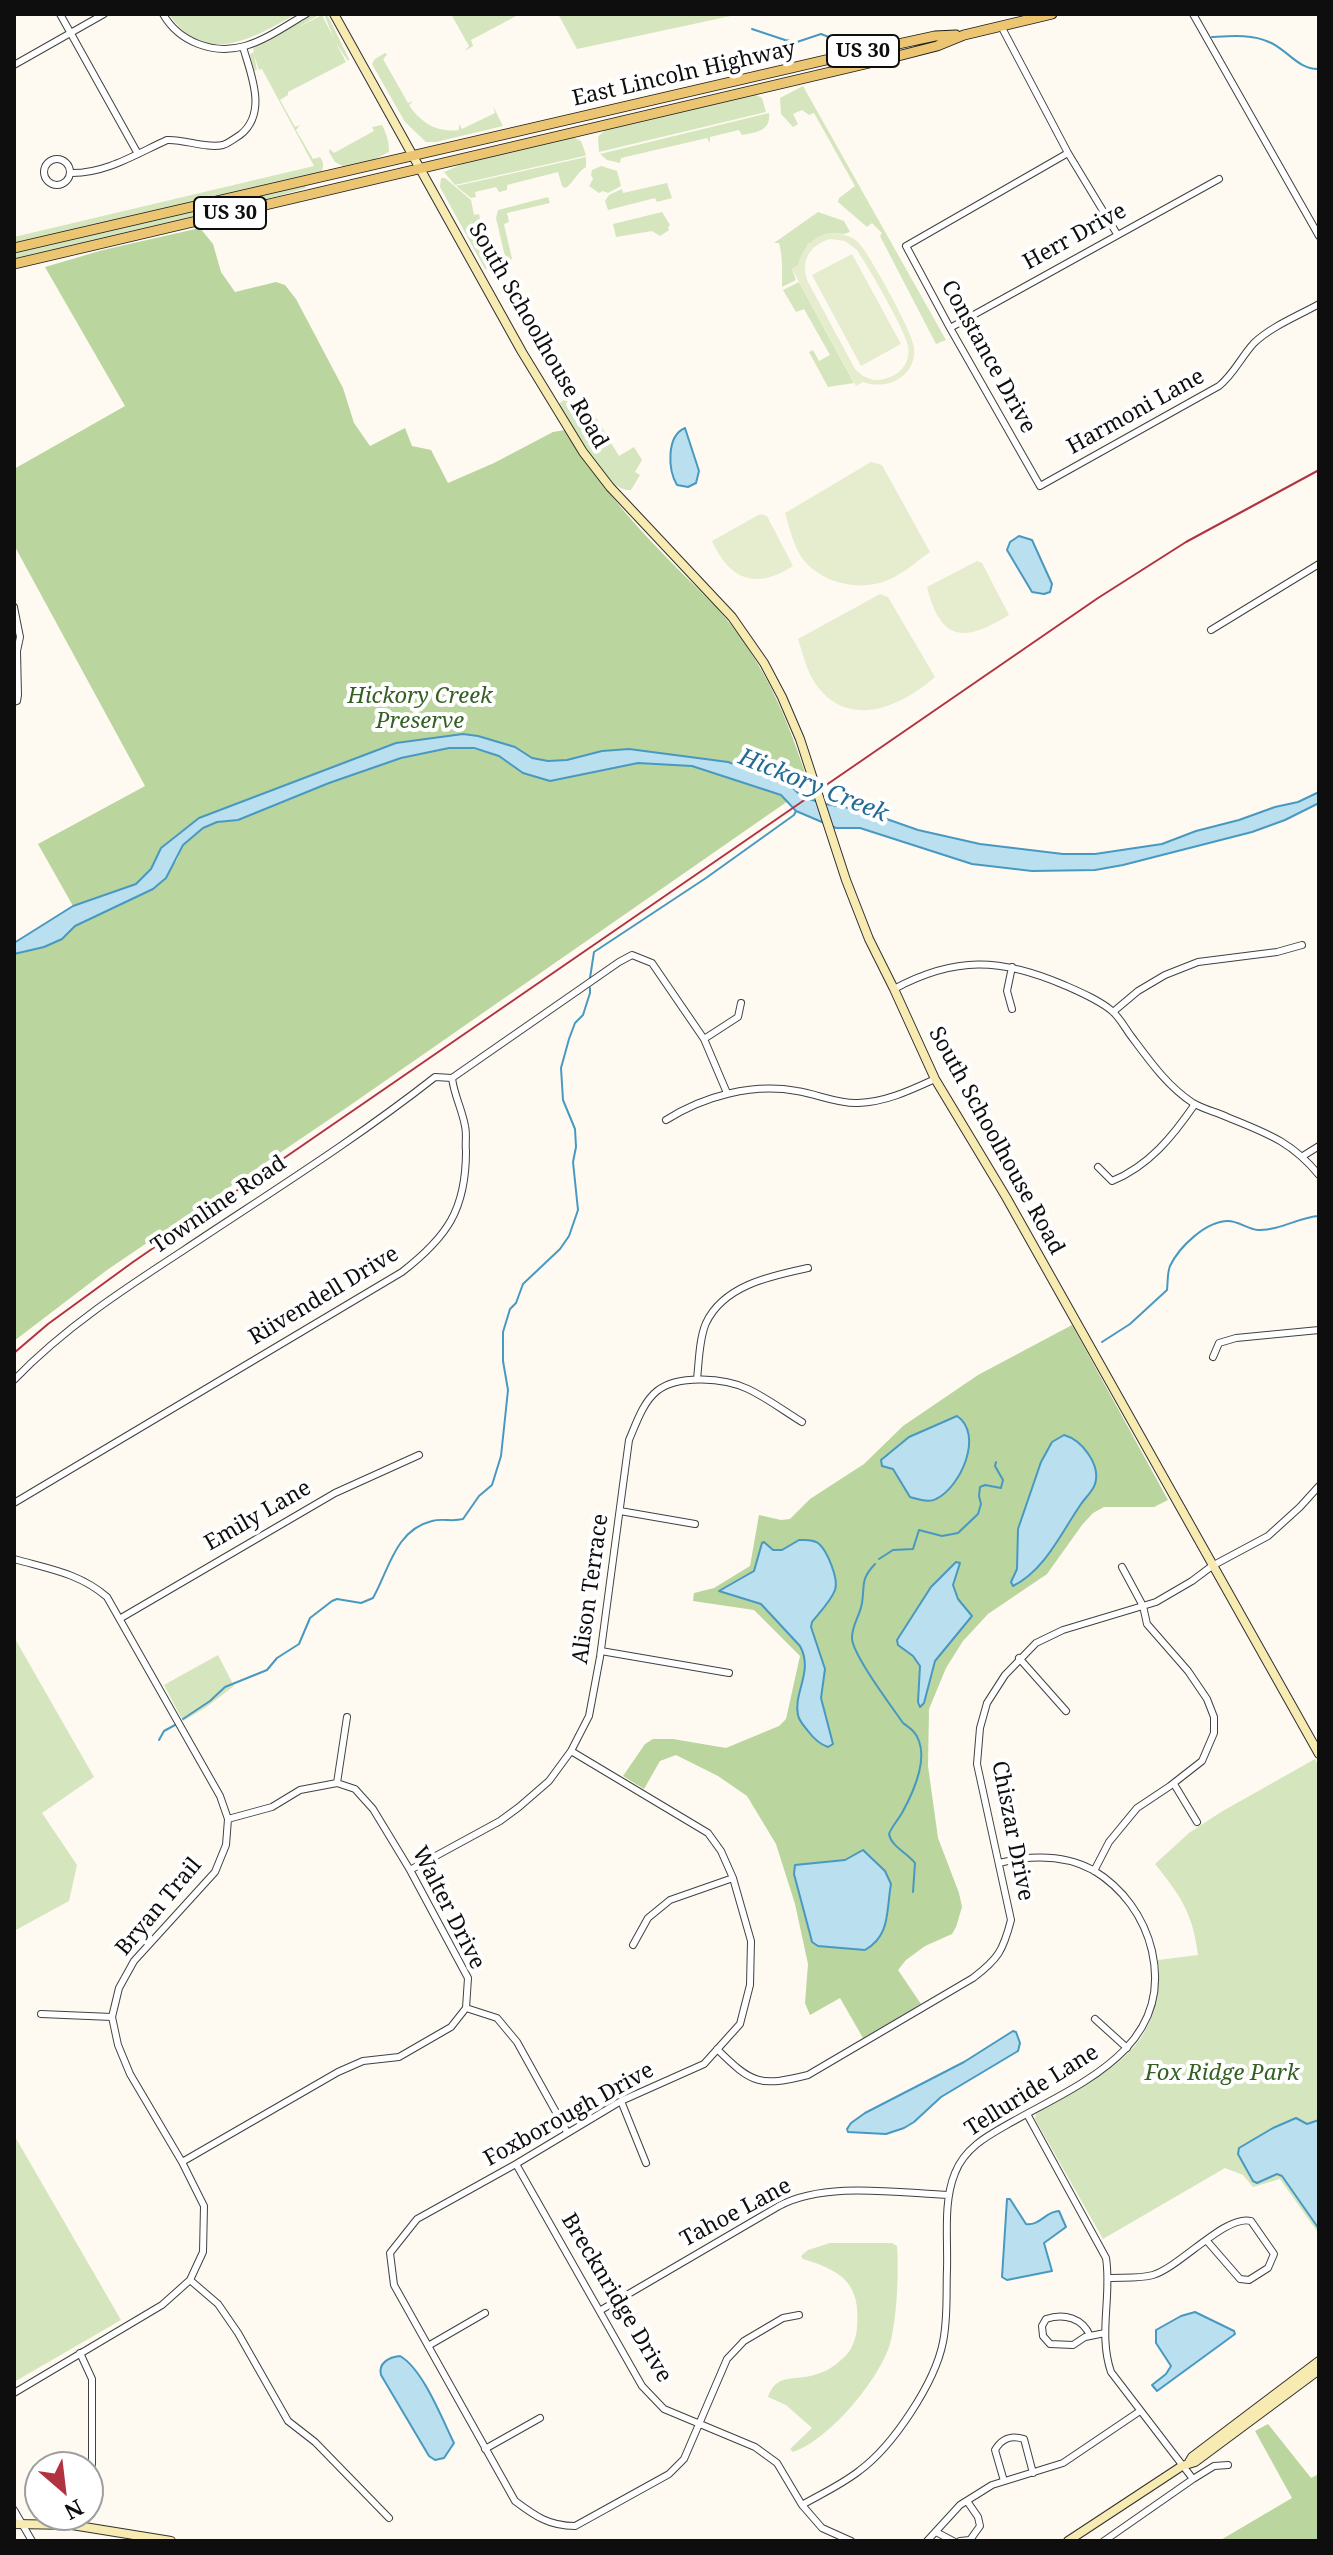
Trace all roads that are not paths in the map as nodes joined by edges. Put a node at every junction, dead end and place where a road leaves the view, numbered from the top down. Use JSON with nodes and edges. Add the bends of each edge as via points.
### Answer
{"nodes":[{"id":1,"x":60,"y":14,"type":"edge"},
{"id":2,"x":104,"y":14,"type":"edge"},
{"id":3,"x":163,"y":14,"type":"edge"},
{"id":4,"x":306,"y":14,"type":"edge"},
{"id":5,"x":334,"y":14,"type":"edge"},
{"id":6,"x":1052,"y":14,"type":"edge"},
{"id":7,"x":1193,"y":14,"type":"edge"},
{"id":8,"x":1001,"y":26,"type":"junction"},
{"id":9,"x":71,"y":33,"type":"junction"},
{"id":10,"x":964,"y":35,"type":"junction"},
{"id":11,"x":243,"y":47,"type":"junction"},
{"id":12,"x":14,"y":65,"type":"edge"},
{"id":13,"x":1068,"y":153,"type":"junction"},
{"id":14,"x":138,"y":154,"type":"junction"},
{"id":15,"x":414,"y":156,"type":"junction"},
{"id":16,"x":420,"y":168,"type":"junction"},
{"id":17,"x":70,"y":173,"type":"junction"},
{"id":18,"x":1219,"y":179,"type":"dead end"},
{"id":19,"x":1117,"y":234,"type":"junction"},
{"id":20,"x":1319,"y":236,"type":"edge"},
{"id":21,"x":14,"y":248,"type":"edge"},
{"id":22,"x":14,"y":264,"type":"edge"},
{"id":23,"x":1319,"y":304,"type":"edge"},
{"id":24,"x":950,"y":328,"type":"junction"},
{"id":25,"x":1040,"y":486,"type":"joint"},
{"id":26,"x":1319,"y":564,"type":"edge"},
{"id":27,"x":14,"y":607,"type":"edge"},
{"id":28,"x":1211,"y":630,"type":"dead end"},
{"id":29,"x":16,"y":647,"type":"edge"},
{"id":30,"x":14,"y":702,"type":"edge"},
{"id":31,"x":1302,"y":945,"type":"dead end"},
{"id":32,"x":1012,"y":967,"type":"junction"},
{"id":33,"x":894,"y":989,"type":"junction"},
{"id":34,"x":741,"y":1003,"type":"dead end"},
{"id":35,"x":1012,"y":1009,"type":"dead end"},
{"id":36,"x":1113,"y":1012,"type":"junction"},
{"id":37,"x":704,"y":1039,"type":"junction"},
{"id":38,"x":452,"y":1078,"type":"junction"},
{"id":39,"x":935,"y":1079,"type":"junction"},
{"id":40,"x":727,"y":1093,"type":"junction"},
{"id":41,"x":1195,"y":1104,"type":"junction"},
{"id":42,"x":666,"y":1120,"type":"dead end"},
{"id":43,"x":1319,"y":1146,"type":"edge"},
{"id":44,"x":1303,"y":1156,"type":"junction"},
{"id":45,"x":1098,"y":1167,"type":"dead end"},
{"id":46,"x":1319,"y":1175,"type":"edge"},
{"id":47,"x":808,"y":1268,"type":"dead end"},
{"id":48,"x":1319,"y":1330,"type":"edge"},
{"id":49,"x":1213,"y":1357,"type":"dead end"},
{"id":50,"x":697,"y":1379,"type":"junction"},
{"id":51,"x":14,"y":1380,"type":"edge"},
{"id":52,"x":802,"y":1422,"type":"dead end"},
{"id":53,"x":419,"y":1455,"type":"dead end"},
{"id":54,"x":1319,"y":1486,"type":"edge"},
{"id":55,"x":14,"y":1503,"type":"edge"},
{"id":56,"x":620,"y":1511,"type":"junction"},
{"id":57,"x":695,"y":1524,"type":"dead end"},
{"id":58,"x":14,"y":1559,"type":"edge"},
{"id":59,"x":1212,"y":1566,"type":"junction"},
{"id":60,"x":1122,"y":1567,"type":"dead end"},
{"id":61,"x":1143,"y":1606,"type":"junction"},
{"id":62,"x":121,"y":1618,"type":"junction"},
{"id":63,"x":601,"y":1651,"type":"junction"},
{"id":64,"x":1019,"y":1658,"type":"junction"},
{"id":65,"x":729,"y":1673,"type":"dead end"},
{"id":66,"x":1066,"y":1711,"type":"dead end"},
{"id":67,"x":347,"y":1717,"type":"dead end"},
{"id":68,"x":571,"y":1751,"type":"junction"},
{"id":69,"x":1319,"y":1754,"type":"edge"},
{"id":70,"x":337,"y":1783,"type":"junction"},
{"id":71,"x":1174,"y":1784,"type":"junction"},
{"id":72,"x":228,"y":1819,"type":"junction"},
{"id":73,"x":1197,"y":1822,"type":"dead end"},
{"id":74,"x":999,"y":1863,"type":"junction"},
{"id":75,"x":410,"y":1870,"type":"junction"},
{"id":76,"x":1094,"y":1871,"type":"junction"},
{"id":77,"x":733,"y":1878,"type":"junction"},
{"id":78,"x":633,"y":1945,"type":"dead end"},
{"id":79,"x":466,"y":2008,"type":"junction"},
{"id":80,"x":41,"y":2014,"type":"dead end"},
{"id":81,"x":112,"y":2017,"type":"junction"},
{"id":82,"x":1095,"y":2019,"type":"dead end"},
{"id":83,"x":1127,"y":2048,"type":"junction"},
{"id":84,"x":717,"y":2049,"type":"junction"},
{"id":85,"x":621,"y":2101,"type":"junction"},
{"id":86,"x":1027,"y":2114,"type":"junction"},
{"id":87,"x":567,"y":2132,"type":"junction"},
{"id":88,"x":182,"y":2162,"type":"junction"},
{"id":89,"x":646,"y":2163,"type":"dead end"},
{"id":90,"x":516,"y":2164,"type":"junction"},
{"id":91,"x":949,"y":2195,"type":"junction"},
{"id":92,"x":1207,"y":2241,"type":"junction"},
{"id":93,"x":1108,"y":2278,"type":"junction"},
{"id":94,"x":190,"y":2280,"type":"junction"},
{"id":95,"x":601,"y":2310,"type":"junction"},
{"id":96,"x":485,"y":2313,"type":"dead end"},
{"id":97,"x":799,"y":2315,"type":"dead end"},
{"id":98,"x":1105,"y":2333,"type":"junction"},
{"id":99,"x":1090,"y":2336,"type":"junction"},
{"id":100,"x":428,"y":2346,"type":"junction"},
{"id":101,"x":80,"y":2353,"type":"junction"},
{"id":102,"x":1319,"y":2361,"type":"edge"},
{"id":103,"x":1319,"y":2370,"type":"edge"},
{"id":104,"x":14,"y":2393,"type":"edge"},
{"id":105,"x":1140,"y":2411,"type":"junction"},
{"id":106,"x":540,"y":2418,"type":"dead end"},
{"id":107,"x":701,"y":2424,"type":"junction"},
{"id":108,"x":485,"y":2449,"type":"junction"},
{"id":109,"x":92,"y":2451,"type":"edge"},
{"id":110,"x":1186,"y":2464,"type":"junction"},
{"id":111,"x":1228,"y":2465,"type":"dead end"},
{"id":112,"x":1033,"y":2473,"type":"junction"},
{"id":113,"x":1193,"y":2479,"type":"junction"},
{"id":114,"x":1004,"y":2481,"type":"junction"},
{"id":115,"x":967,"y":2501,"type":"junction"},
{"id":116,"x":802,"y":2505,"type":"junction"},
{"id":117,"x":14,"y":2510,"type":"edge"},
{"id":118,"x":389,"y":2518,"type":"dead end"},
{"id":119,"x":18,"y":2524,"type":"edge"},
{"id":120,"x":936,"y":2532,"type":"junction"},
{"id":121,"x":32,"y":2541,"type":"edge"},
{"id":122,"x":171,"y":2541,"type":"edge"},
{"id":123,"x":851,"y":2541,"type":"edge"},
{"id":124,"x":927,"y":2541,"type":"edge"},
{"id":125,"x":953,"y":2541,"type":"edge"},
{"id":126,"x":960,"y":2541,"type":"edge"},
{"id":127,"x":1068,"y":2541,"type":"edge"},
{"id":128,"x":1104,"y":2541,"type":"edge"}],
"edges":[{"from":1,"to":9,"type":"street"},
{"from":2,"to":9,"type":"street"},
{"from":3,"to":11,"type":"street","via":[[180,35],[197,44]]},
{"from":4,"to":11,"type":"street"},
{"from":5,"to":15,"type":"street","name":"South Schoolhouse Road"},
{"from":6,"to":8,"type":"main road","name":"East Lincoln Highway","number":"US 30"},
{"from":7,"to":20,"type":"street"},
{"from":8,"to":10,"type":"main road","name":"East Lincoln Highway","number":"US 30"},
{"from":8,"to":13,"type":"street"},
{"from":9,"to":12,"type":"street"},
{"from":9,"to":14,"type":"street"},
{"from":10,"to":15,"type":"main road","name":"East Lincoln Highway","number":"US 30","via":[[855,53]]},
{"from":10,"to":16,"type":"main road","name":"East Lincoln Highway","number":"US 30","via":[[886,59]]},
{"from":11,"to":14,"type":"street","via":[[256,106],[247,129],[224,145],[167,140]]},
{"from":13,"to":19,"type":"street"},
{"from":13,"to":24,"type":"street","name":"Constance Drive","via":[[906,246]]},
{"from":14,"to":17,"type":"street","via":[[100,170]]},
{"from":15,"to":16,"type":"street","name":"South Schoolhouse Road"},
{"from":15,"to":21,"type":"main road","number":"US 30"},
{"from":16,"to":22,"type":"main road","number":"US 30"},
{"from":16,"to":33,"type":"street","name":"South Schoolhouse Road","via":[[583,452],[732,617],[764,663],[791,718],[869,939]]},
{"from":17,"to":17,"type":"street","via":[[58,159],[44,172],[49,183],[57,185]]},
{"from":18,"to":19,"type":"street","name":"Herr Drive"},
{"from":19,"to":24,"type":"street","name":"Herr Drive"},
{"from":23,"to":25,"type":"street","name":"Harmoni Lane","via":[[1259,339],[1219,386]]},
{"from":24,"to":25,"type":"street","name":"Constance Drive"},
{"from":26,"to":28,"type":"street"},
{"from":27,"to":29,"type":"street","via":[[19,624]]},
{"from":29,"to":30,"type":"street"},
{"from":31,"to":36,"type":"street","via":[[1198,962],[1165,975]]},
{"from":32,"to":33,"type":"street","via":[[952,966]]},
{"from":32,"to":35,"type":"street","via":[[1007,991]]},
{"from":32,"to":36,"type":"street","via":[[1081,992]]},
{"from":33,"to":39,"type":"street","name":"South Schoolhouse Road"},
{"from":34,"to":37,"type":"street","via":[[738,1017]]},
{"from":36,"to":41,"type":"street","via":[[1151,1063]]},
{"from":37,"to":38,"type":"street","via":[[652,963],[632,955]]},
{"from":37,"to":40,"type":"street"},
{"from":38,"to":51,"type":"street","name":"Townline Road","via":[[435,1077],[389,1114],[125,1289],[68,1330]]},
{"from":38,"to":55,"type":"street","name":"Riivendell Drive","via":[[465,1127],[466,1174],[457,1212],[429,1251]]},
{"from":39,"to":40,"type":"street","via":[[899,1096],[857,1103],[772,1088]]},
{"from":39,"to":59,"type":"street","name":"South Schoolhouse Road"},
{"from":40,"to":42,"type":"street"},
{"from":41,"to":44,"type":"street","via":[[1270,1135]]},
{"from":41,"to":45,"type":"street","via":[[1145,1164],[1112,1181]]},
{"from":43,"to":44,"type":"street"},
{"from":44,"to":46,"type":"street"},
{"from":47,"to":50,"type":"street","via":[[768,1276],[736,1291],[714,1310],[705,1326]]},
{"from":48,"to":49,"type":"street","via":[[1236,1338],[1219,1343]]},
{"from":50,"to":52,"type":"street","name":"Alison Terrace","via":[[745,1388]]},
{"from":50,"to":56,"type":"street","name":"Alison Terrace","via":[[657,1391],[640,1414],[629,1440]]},
{"from":53,"to":62,"type":"street","name":"Emily Lane","via":[[335,1493]]},
{"from":54,"to":59,"type":"street","name":"Chiszar Drive","via":[[1268,1536]]},
{"from":56,"to":57,"type":"street"},
{"from":56,"to":63,"type":"street","name":"Alison Terrace"},
{"from":58,"to":62,"type":"street","via":[[91,1583]]},
{"from":59,"to":61,"type":"street","name":"Chiszar Drive"},
{"from":59,"to":69,"type":"street","name":"South Schoolhouse Road"},
{"from":60,"to":61,"type":"street"},
{"from":61,"to":64,"type":"street","name":"Chiszar Drive","via":[[1063,1630]]},
{"from":61,"to":71,"type":"street","via":[[1147,1624],[1188,1671],[1214,1717],[1213,1740],[1202,1761]]},
{"from":62,"to":72,"type":"street"},
{"from":63,"to":65,"type":"street"},
{"from":63,"to":68,"type":"street","name":"Alison Terrace","via":[[589,1716]]},
{"from":64,"to":66,"type":"street"},
{"from":64,"to":74,"type":"street","name":"Chiszar Drive","via":[[987,1703],[980,1728],[977,1764]]},
{"from":67,"to":70,"type":"street"},
{"from":68,"to":75,"type":"street","name":"Alison Terrace","via":[[549,1781],[519,1807]]},
{"from":68,"to":77,"type":"street","name":"Foxborough Drive","via":[[708,1833]]},
{"from":70,"to":72,"type":"street","via":[[300,1790],[272,1807]]},
{"from":70,"to":75,"type":"street","name":"Walter Drive","via":[[355,1789],[373,1809]]},
{"from":71,"to":73,"type":"street"},
{"from":71,"to":76,"type":"street","via":[[1137,1808]]},
{"from":72,"to":81,"type":"street","name":"Bryan Trail","via":[[226,1845],[215,1872],[134,1961],[119,1988]]},
{"from":74,"to":76,"type":"street","name":"Telluride Lane","via":[[1050,1857]]},
{"from":74,"to":84,"type":"street","name":"Chiszar Drive","via":[[1011,1920],[993,1962],[973,1978],[808,2075],[779,2082],[754,2080]]},
{"from":75,"to":79,"type":"street","name":"Walter Drive","via":[[468,1978]]},
{"from":76,"to":83,"type":"street","name":"Telluride Lane","via":[[1134,1907],[1153,1953],[1150,2007]]},
{"from":77,"to":78,"type":"street","via":[[670,1900],[648,1918]]},
{"from":77,"to":84,"type":"street","name":"Foxborough Drive","via":[[751,1941],[750,1985],[740,2024]]},
{"from":79,"to":87,"type":"street","via":[[497,2018],[517,2042]]},
{"from":79,"to":88,"type":"street","via":[[451,2027],[413,2051],[338,2072]]},
{"from":80,"to":81,"type":"street"},
{"from":81,"to":88,"type":"street","via":[[130,2074]]},
{"from":82,"to":83,"type":"street"},
{"from":83,"to":86,"type":"street","name":"Telluride Lane","via":[[1110,2065]]},
{"from":84,"to":85,"type":"street","name":"Foxborough Drive","via":[[704,2064]]},
{"from":85,"to":87,"type":"street","name":"Foxborough Drive"},
{"from":85,"to":89,"type":"street"},
{"from":86,"to":91,"type":"street","name":"Telluride Lane","via":[[967,2152]]},
{"from":86,"to":93,"type":"street","via":[[1100,2243]]},
{"from":87,"to":90,"type":"street","name":"Foxborough Drive"},
{"from":88,"to":94,"type":"street","via":[[204,2206],[203,2252]]},
{"from":90,"to":95,"type":"street","name":"Brecknridge Drive"},
{"from":90,"to":100,"type":"street","name":"Foxborough Drive","via":[[417,2219],[390,2253],[394,2285]]},
{"from":91,"to":95,"type":"street","name":"Tahoe Lane","via":[[833,2191],[799,2197]]},
{"from":91,"to":116,"type":"street","name":"Telluride Lane","via":[[946,2327],[936,2370],[871,2461]]},
{"from":92,"to":92,"type":"street","via":[[1245,2219],[1274,2254],[1268,2268],[1249,2280],[1240,2279]]},
{"from":92,"to":93,"type":"street","via":[[1152,2275]]},
{"from":93,"to":98,"type":"street"},
{"from":94,"to":101,"type":"street","via":[[162,2305]]},
{"from":94,"to":118,"type":"street","via":[[218,2304],[288,2421]]},
{"from":95,"to":107,"type":"street","name":"Brecknridge Drive","via":[[642,2386],[664,2409]]},
{"from":96,"to":100,"type":"street"},
{"from":97,"to":107,"type":"street","via":[[783,2318],[744,2341],[727,2359]]},
{"from":98,"to":99,"type":"street"},
{"from":98,"to":105,"type":"street","via":[[1111,2372]]},
{"from":99,"to":99,"type":"street","via":[[1073,2345],[1050,2344],[1042,2326],[1046,2319],[1070,2318],[1086,2325]]},
{"from":100,"to":108,"type":"street","name":"Foxborough Drive"},
{"from":101,"to":104,"type":"street"},
{"from":101,"to":109,"type":"street","via":[[92,2379]]},
{"from":102,"to":110,"type":"street"},
{"from":103,"to":110,"type":"street"},
{"from":105,"to":110,"type":"street"},
{"from":105,"to":112,"type":"street","via":[[1063,2463]]},
{"from":106,"to":108,"type":"street"},
{"from":107,"to":108,"type":"street","name":"Foxborough Drive","via":[[684,2459],[669,2474],[575,2526],[539,2520],[515,2501]]},
{"from":107,"to":116,"type":"street","name":"Brecknridge Drive","via":[[755,2447],[777,2463]]},
{"from":110,"to":113,"type":"street"},
{"from":110,"to":127,"type":"street"},
{"from":111,"to":113,"type":"street","via":[[1214,2466]]},
{"from":112,"to":114,"type":"street"},
{"from":112,"to":114,"type":"street","via":[[1024,2439],[1014,2436],[1000,2441],[995,2450]]},
{"from":113,"to":128,"type":"street"},
{"from":114,"to":115,"type":"street"},
{"from":115,"to":120,"type":"street"},
{"from":115,"to":126,"type":"street","via":[[980,2526],[970,2540]]},
{"from":116,"to":123,"type":"street","name":"Brecknridge Drive","via":[[822,2528]]},
{"from":117,"to":119,"type":"street"},
{"from":119,"to":121,"type":"street"},
{"from":119,"to":122,"type":"street","via":[[72,2525]]},
{"from":120,"to":124,"type":"street"},
{"from":120,"to":125,"type":"street"}]}
